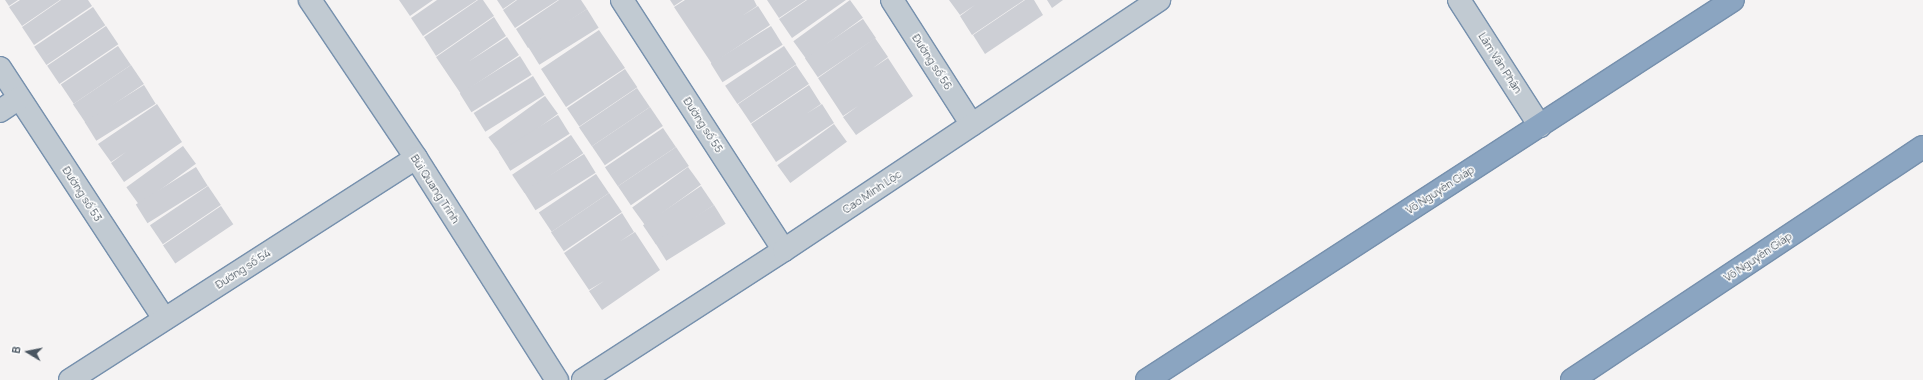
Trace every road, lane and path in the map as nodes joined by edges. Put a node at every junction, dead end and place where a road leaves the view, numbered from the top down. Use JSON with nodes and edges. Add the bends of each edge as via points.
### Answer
{"nodes":[{"id":1,"x":310,"y":0,"type":"edge"},
{"id":2,"x":622,"y":0,"type":"edge"},
{"id":3,"x":892,"y":0,"type":"edge"},
{"id":4,"x":1159,"y":0,"type":"edge"},
{"id":5,"x":1459,"y":0,"type":"edge"},
{"id":6,"x":1733,"y":0,"type":"edge"},
{"id":7,"x":0,"y":68,"type":"edge"},
{"id":8,"x":19,"y":98,"type":"junction"},
{"id":9,"x":0,"y":111,"type":"edge"},
{"id":10,"x":972,"y":125,"type":"junction"},
{"id":11,"x":1540,"y":126,"type":"junction"},
{"id":12,"x":1923,"y":147,"type":"edge"},
{"id":13,"x":416,"y":158,"type":"junction"},
{"id":14,"x":784,"y":250,"type":"junction"},
{"id":15,"x":164,"y":319,"type":"junction"},
{"id":16,"x":70,"y":380,"type":"edge"},
{"id":17,"x":557,"y":380,"type":"edge"},
{"id":18,"x":583,"y":380,"type":"edge"},
{"id":19,"x":1147,"y":380,"type":"edge"},
{"id":20,"x":1572,"y":380,"type":"edge"}],
"edges":[{"from":1,"to":13,"type":"street","name":"Bùi Quang Trinh"},
{"from":2,"to":14,"type":"street","name":"Đường số 55"},
{"from":3,"to":10,"type":"street","name":"Đường số 56"},
{"from":4,"to":10,"type":"street","name":"Cao Minh Lộc"},
{"from":5,"to":11,"type":"street","name":"Lâm Văn Phận"},
{"from":6,"to":11,"type":"highway","name":"Võ Nguyên Giáp"},
{"from":7,"to":8,"type":"street","name":"Đường số 53"},
{"from":8,"to":9,"type":"street"},
{"from":8,"to":15,"type":"street","name":"Đường số 53"},
{"from":10,"to":14,"type":"street","name":"Cao Minh Lộc"},
{"from":11,"to":19,"type":"highway","name":"Võ Nguyên Giáp"},
{"from":12,"to":20,"type":"highway","name":"Võ Nguyên Giáp"},
{"from":13,"to":15,"type":"street","name":"Đường số 54"},
{"from":13,"to":17,"type":"street","name":"Bùi Quang Trinh"},
{"from":14,"to":18,"type":"street","name":"Cao Minh Lộc"},
{"from":15,"to":16,"type":"street","name":"Đường số 54"}]}
